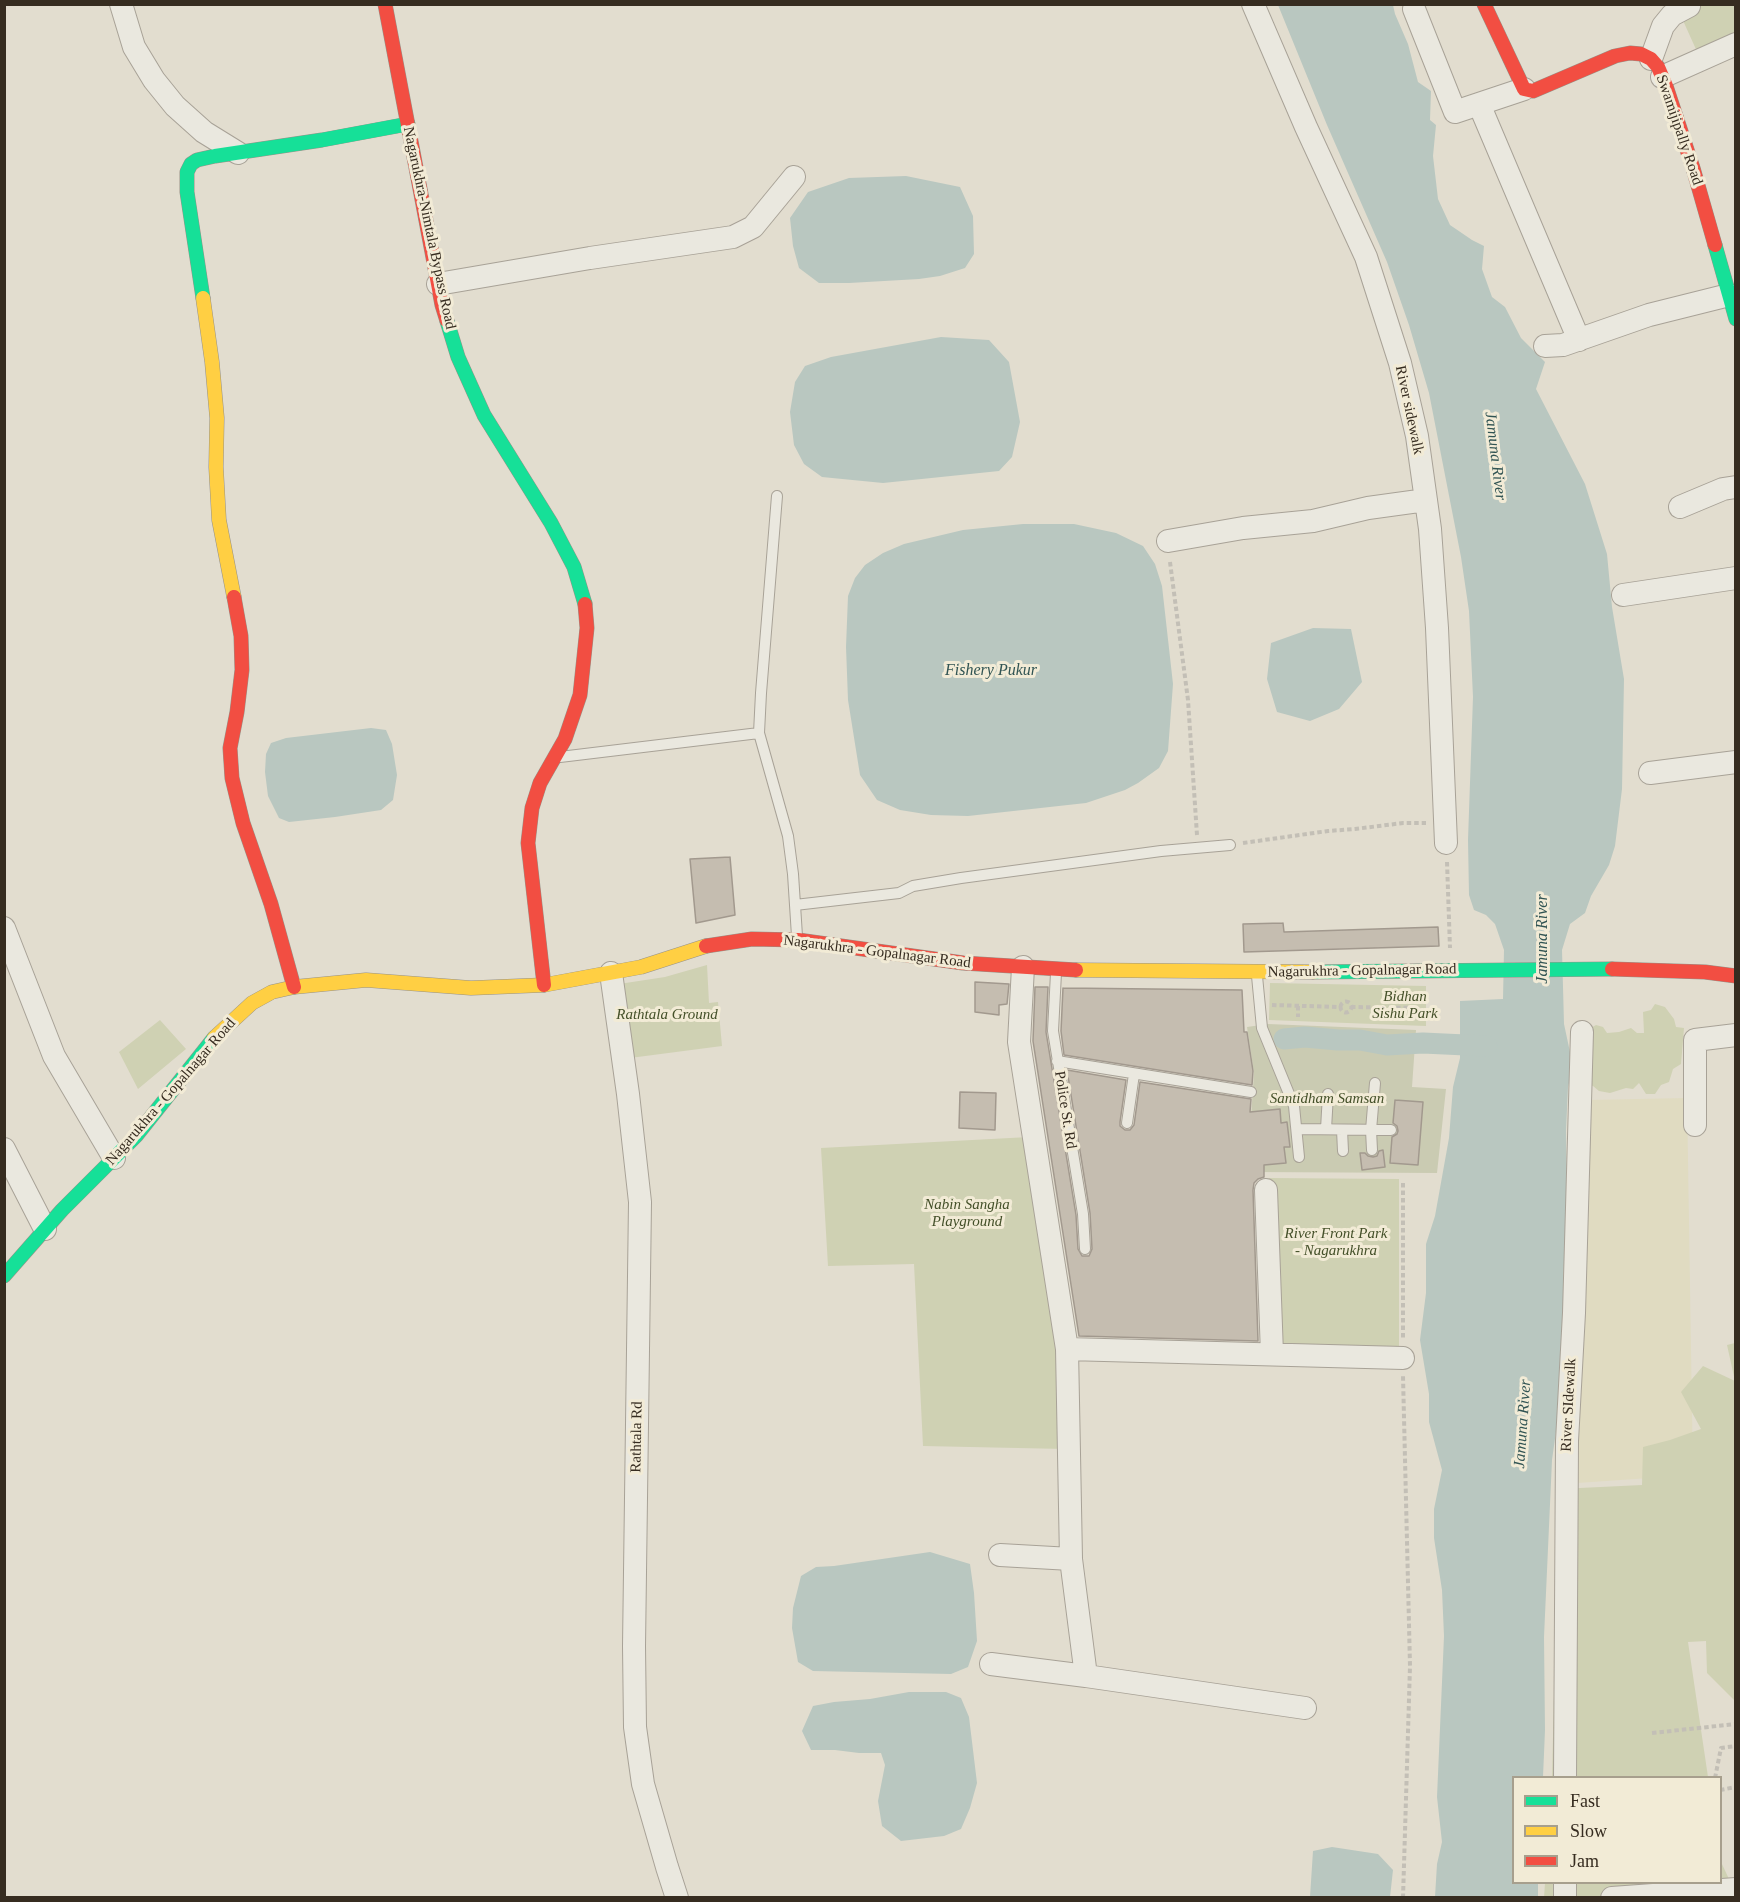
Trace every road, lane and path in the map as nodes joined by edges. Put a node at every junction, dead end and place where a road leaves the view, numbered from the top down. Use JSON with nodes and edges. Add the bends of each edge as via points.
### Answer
{"nodes":[{"id":1,"x":121,"y":4,"type":"edge"},
{"id":2,"x":385,"y":4,"type":"edge"},
{"id":3,"x":1253,"y":4,"type":"edge"},
{"id":4,"x":1484,"y":4,"type":"edge"},
{"id":5,"x":1689,"y":6,"type":"edge"},
{"id":6,"x":1414,"y":9,"type":"dead end"},
{"id":7,"x":1736,"y":44,"type":"edge"},
{"id":8,"x":1657,"y":68,"type":"junction"},
{"id":9,"x":1524,"y":89,"type":"junction"},
{"id":10,"x":1479,"y":104,"type":"junction"},
{"id":11,"x":408,"y":124,"type":"junction"},
{"id":12,"x":238,"y":153,"type":"junction"},
{"id":13,"x":794,"y":177,"type":"dead end"},
{"id":14,"x":1727,"y":251,"type":"edge"},
{"id":15,"x":438,"y":284,"type":"junction"},
{"id":16,"x":1729,"y":295,"type":"junction"},
{"id":17,"x":1736,"y":320,"type":"edge"},
{"id":18,"x":1579,"y":340,"type":"junction"},
{"id":19,"x":1545,"y":346,"type":"dead end"},
{"id":20,"x":1736,"y":487,"type":"edge"},
{"id":21,"x":777,"y":496,"type":"dead end"},
{"id":22,"x":1426,"y":500,"type":"junction"},
{"id":23,"x":1680,"y":507,"type":"dead end"},
{"id":24,"x":1168,"y":541,"type":"joint"},
{"id":25,"x":1736,"y":578,"type":"edge"},
{"id":26,"x":1623,"y":595,"type":"dead end"},
{"id":27,"x":759,"y":733,"type":"junction"},
{"id":28,"x":554,"y":758,"type":"junction"},
{"id":29,"x":1736,"y":762,"type":"edge"},
{"id":30,"x":1650,"y":772,"type":"dead end"},
{"id":31,"x":1445,"y":832,"type":"junction"},
{"id":32,"x":1230,"y":845,"type":"joint"},
{"id":33,"x":1198,"y":848,"type":"junction"},
{"id":34,"x":795,"y":905,"type":"junction"},
{"id":35,"x":4,"y":928,"type":"edge"},
{"id":36,"x":798,"y":940,"type":"junction"},
{"id":37,"x":1023,"y":967,"type":"junction"},
{"id":38,"x":1451,"y":969,"type":"junction"},
{"id":39,"x":1056,"y":970,"type":"junction"},
{"id":40,"x":1256,"y":972,"type":"junction"},
{"id":41,"x":611,"y":973,"type":"junction"},
{"id":42,"x":1736,"y":976,"type":"edge"},
{"id":43,"x":544,"y":985,"type":"junction"},
{"id":44,"x":294,"y":987,"type":"junction"},
{"id":45,"x":1371,"y":1000,"type":"dead end"},
{"id":46,"x":1260,"y":1005,"type":"junction"},
{"id":47,"x":1298,"y":1006,"type":"junction"},
{"id":48,"x":1340,"y":1007,"type":"junction"},
{"id":49,"x":1351,"y":1007,"type":"junction"},
{"id":50,"x":1371,"y":1007,"type":"junction"},
{"id":51,"x":1403,"y":1008,"type":"junction"},
{"id":52,"x":1419,"y":1008,"type":"dead end"},
{"id":53,"x":1346,"y":1012,"type":"junction"},
{"id":54,"x":1298,"y":1017,"type":"dead end"},
{"id":55,"x":1402,"y":1020,"type":"dead end"},
{"id":56,"x":1346,"y":1021,"type":"dead end"},
{"id":57,"x":1582,"y":1032,"type":"dead end"},
{"id":58,"x":1736,"y":1035,"type":"edge"},
{"id":59,"x":1058,"y":1061,"type":"junction"},
{"id":60,"x":1134,"y":1074,"type":"junction"},
{"id":61,"x":1375,"y":1083,"type":"dead end"},
{"id":62,"x":1251,"y":1092,"type":"dead end"},
{"id":63,"x":1328,"y":1094,"type":"dead end"},
{"id":64,"x":1127,"y":1123,"type":"dead end"},
{"id":65,"x":1695,"y":1125,"type":"dead end"},
{"id":66,"x":1297,"y":1129,"type":"junction"},
{"id":67,"x":1326,"y":1129,"type":"junction"},
{"id":68,"x":1342,"y":1130,"type":"junction"},
{"id":69,"x":1371,"y":1130,"type":"junction"},
{"id":70,"x":1391,"y":1130,"type":"dead end"},
{"id":71,"x":4,"y":1149,"type":"edge"},
{"id":72,"x":1372,"y":1150,"type":"dead end"},
{"id":73,"x":1343,"y":1151,"type":"dead end"},
{"id":74,"x":1299,"y":1157,"type":"dead end"},
{"id":75,"x":114,"y":1158,"type":"junction"},
{"id":76,"x":1402,"y":1183,"type":"dead end"},
{"id":77,"x":1266,"y":1190,"type":"dead end"},
{"id":78,"x":45,"y":1229,"type":"junction"},
{"id":79,"x":1085,"y":1249,"type":"dead end"},
{"id":80,"x":4,"y":1276,"type":"edge"},
{"id":81,"x":1067,"y":1349,"type":"junction"},
{"id":82,"x":1272,"y":1354,"type":"junction"},
{"id":83,"x":1403,"y":1358,"type":"junction"},
{"id":84,"x":1000,"y":1555,"type":"dead end"},
{"id":85,"x":1071,"y":1559,"type":"junction"},
{"id":86,"x":991,"y":1664,"type":"dead end"},
{"id":87,"x":1086,"y":1676,"type":"junction"},
{"id":88,"x":1305,"y":1708,"type":"dead end"},
{"id":89,"x":1736,"y":1724,"type":"edge"},
{"id":90,"x":1652,"y":1733,"type":"dead end"},
{"id":91,"x":1736,"y":1746,"type":"edge"},
{"id":92,"x":1566,"y":1776,"type":"edge"},
{"id":93,"x":1715,"y":1776,"type":"edge"},
{"id":94,"x":1736,"y":1889,"type":"edge"},
{"id":95,"x":677,"y":1898,"type":"edge"},
{"id":96,"x":1403,"y":1898,"type":"edge"},
{"id":97,"x":1612,"y":1898,"type":"edge"}],
"edges":[{"from":1,"to":12,"type":"street","via":[[134,47],[154,80],[204,132]]},
{"from":2,"to":11,"type":"street","name":"Nagarukhra-Nimtala Bypass Road"},
{"from":3,"to":22,"type":"street","name":"River sidewalk","via":[[1366,257],[1400,363],[1417,436]]},
{"from":4,"to":9,"type":"street"},
{"from":5,"to":8,"type":"street","via":[[1672,15],[1664,26]]},
{"from":6,"to":10,"type":"street","via":[[1455,112]]},
{"from":7,"to":8,"type":"street"},
{"from":8,"to":9,"type":"street","name":"Swamijipally Road","via":[[1641,54],[1630,53],[1533,92]]},
{"from":8,"to":14,"type":"street","name":"Swamijipally Road"},
{"from":9,"to":10,"type":"street"},
{"from":10,"to":18,"type":"street"},
{"from":11,"to":12,"type":"street"},
{"from":11,"to":15,"type":"street","name":"Nagarukhra-Nimtala Bypass Road"},
{"from":12,"to":44,"type":"street","via":[[191,164],[187,192],[212,362],[219,520],[241,636],[242,670],[230,748],[232,778]]},
{"from":13,"to":15,"type":"street","via":[[753,227],[733,237]]},
{"from":14,"to":16,"type":"street","name":"Swamijipally Road"},
{"from":15,"to":28,"type":"street","name":"Nagarukhra-Nimtala Bypass Road","via":[[458,357],[480,405],[551,523],[574,567],[585,600],[587,628],[580,695]]},
{"from":16,"to":17,"type":"street","name":"Swamijipally Road"},
{"from":16,"to":18,"type":"street","via":[[1649,315]]},
{"from":18,"to":19,"type":"street"},
{"from":20,"to":23,"type":"street"},
{"from":21,"to":27,"type":"lane"},
{"from":22,"to":24,"type":"street","via":[[1313,521]]},
{"from":22,"to":31,"type":"street","name":"River sidewalk","via":[[1437,628]]},
{"from":24,"to":33,"type":"path","via":[[1188,700]]},
{"from":25,"to":26,"type":"street"},
{"from":27,"to":28,"type":"lane"},
{"from":27,"to":34,"type":"lane","via":[[788,836]]},
{"from":28,"to":43,"type":"street","name":"Nagarukhra-Nimtala Bypass Road","via":[[532,808],[528,843]]},
{"from":29,"to":30,"type":"street"},
{"from":31,"to":32,"type":"path","via":[[1403,823]]},
{"from":31,"to":38,"type":"path"},
{"from":32,"to":33,"type":"lane"},
{"from":33,"to":34,"type":"lane","via":[[961,878],[913,886],[899,893]]},
{"from":34,"to":36,"type":"lane"},
{"from":35,"to":75,"type":"street","via":[[54,1056]]},
{"from":36,"to":37,"type":"street","name":"Nagarukhra - Gopalnagar Road","via":[[921,958]]},
{"from":36,"to":41,"type":"street","name":"Nagarukhra - Gopalnagar Road","via":[[752,939],[713,944]]},
{"from":37,"to":39,"type":"street","name":"Nagarukhra - Gopalnagar Road"},
{"from":37,"to":81,"type":"street","via":[[1019,1042]]},
{"from":38,"to":40,"type":"street","name":"Nagarukhra - Gopalnagar Road"},
{"from":38,"to":42,"type":"street","name":"Nagarukhra - Gopalnagar Road","via":[[1604,969]]},
{"from":39,"to":40,"type":"street","name":"Nagarukhra - Gopalnagar Road"},
{"from":39,"to":59,"type":"lane","name":"Police St. Rd","via":[[1053,1031]]},
{"from":40,"to":46,"type":"lane"},
{"from":41,"to":43,"type":"street","name":"Nagarukhra - Gopalnagar Road"},
{"from":41,"to":95,"type":"street","name":"Rathtala Rd","via":[[640,1202],[635,1727],[644,1784]]},
{"from":43,"to":44,"type":"street","name":"Nagarukhra - Gopalnagar Road","via":[[471,988],[366,980]]},
{"from":44,"to":75,"type":"street","name":"Nagarukhra - Gopalnagar Road","via":[[272,992],[252,1003],[214,1038]]},
{"from":45,"to":50,"type":"path"},
{"from":46,"to":47,"type":"path"},
{"from":46,"to":66,"type":"lane","via":[[1262,1028],[1294,1106]]},
{"from":47,"to":48,"type":"path"},
{"from":47,"to":54,"type":"path"},
{"from":48,"to":49,"type":"path","via":[[1346,1001]]},
{"from":48,"to":53,"type":"path"},
{"from":49,"to":50,"type":"path"},
{"from":49,"to":53,"type":"path"},
{"from":50,"to":51,"type":"path"},
{"from":51,"to":52,"type":"path"},
{"from":51,"to":55,"type":"path"},
{"from":53,"to":56,"type":"path"},
{"from":57,"to":92,"type":"street","name":"River SIdewalk","via":[[1567,1441]]},
{"from":58,"to":65,"type":"street","via":[[1695,1040]]},
{"from":59,"to":60,"type":"lane"},
{"from":59,"to":79,"type":"lane","name":"Police St. Rd"},
{"from":60,"to":62,"type":"lane"},
{"from":60,"to":64,"type":"lane"},
{"from":61,"to":69,"type":"lane"},
{"from":63,"to":67,"type":"lane"},
{"from":66,"to":67,"type":"lane"},
{"from":66,"to":74,"type":"lane"},
{"from":67,"to":68,"type":"lane"},
{"from":68,"to":69,"type":"lane"},
{"from":68,"to":73,"type":"lane"},
{"from":69,"to":70,"type":"lane"},
{"from":69,"to":72,"type":"lane"},
{"from":71,"to":78,"type":"street"},
{"from":75,"to":78,"type":"street","name":"Nagarukhra - Gopalnagar Road"},
{"from":76,"to":83,"type":"path"},
{"from":77,"to":82,"type":"street"},
{"from":78,"to":80,"type":"street","name":"Nagarukhra - Gopalnagar Road"},
{"from":81,"to":82,"type":"street"},
{"from":81,"to":85,"type":"street"},
{"from":82,"to":83,"type":"street"},
{"from":83,"to":96,"type":"path","via":[[1410,1666]]},
{"from":84,"to":85,"type":"street"},
{"from":85,"to":87,"type":"street"},
{"from":86,"to":87,"type":"street"},
{"from":87,"to":88,"type":"street"},
{"from":89,"to":90,"type":"path"},
{"from":91,"to":93,"type":"path","via":[[1720,1748]]},
{"from":94,"to":97,"type":"street"}]}
